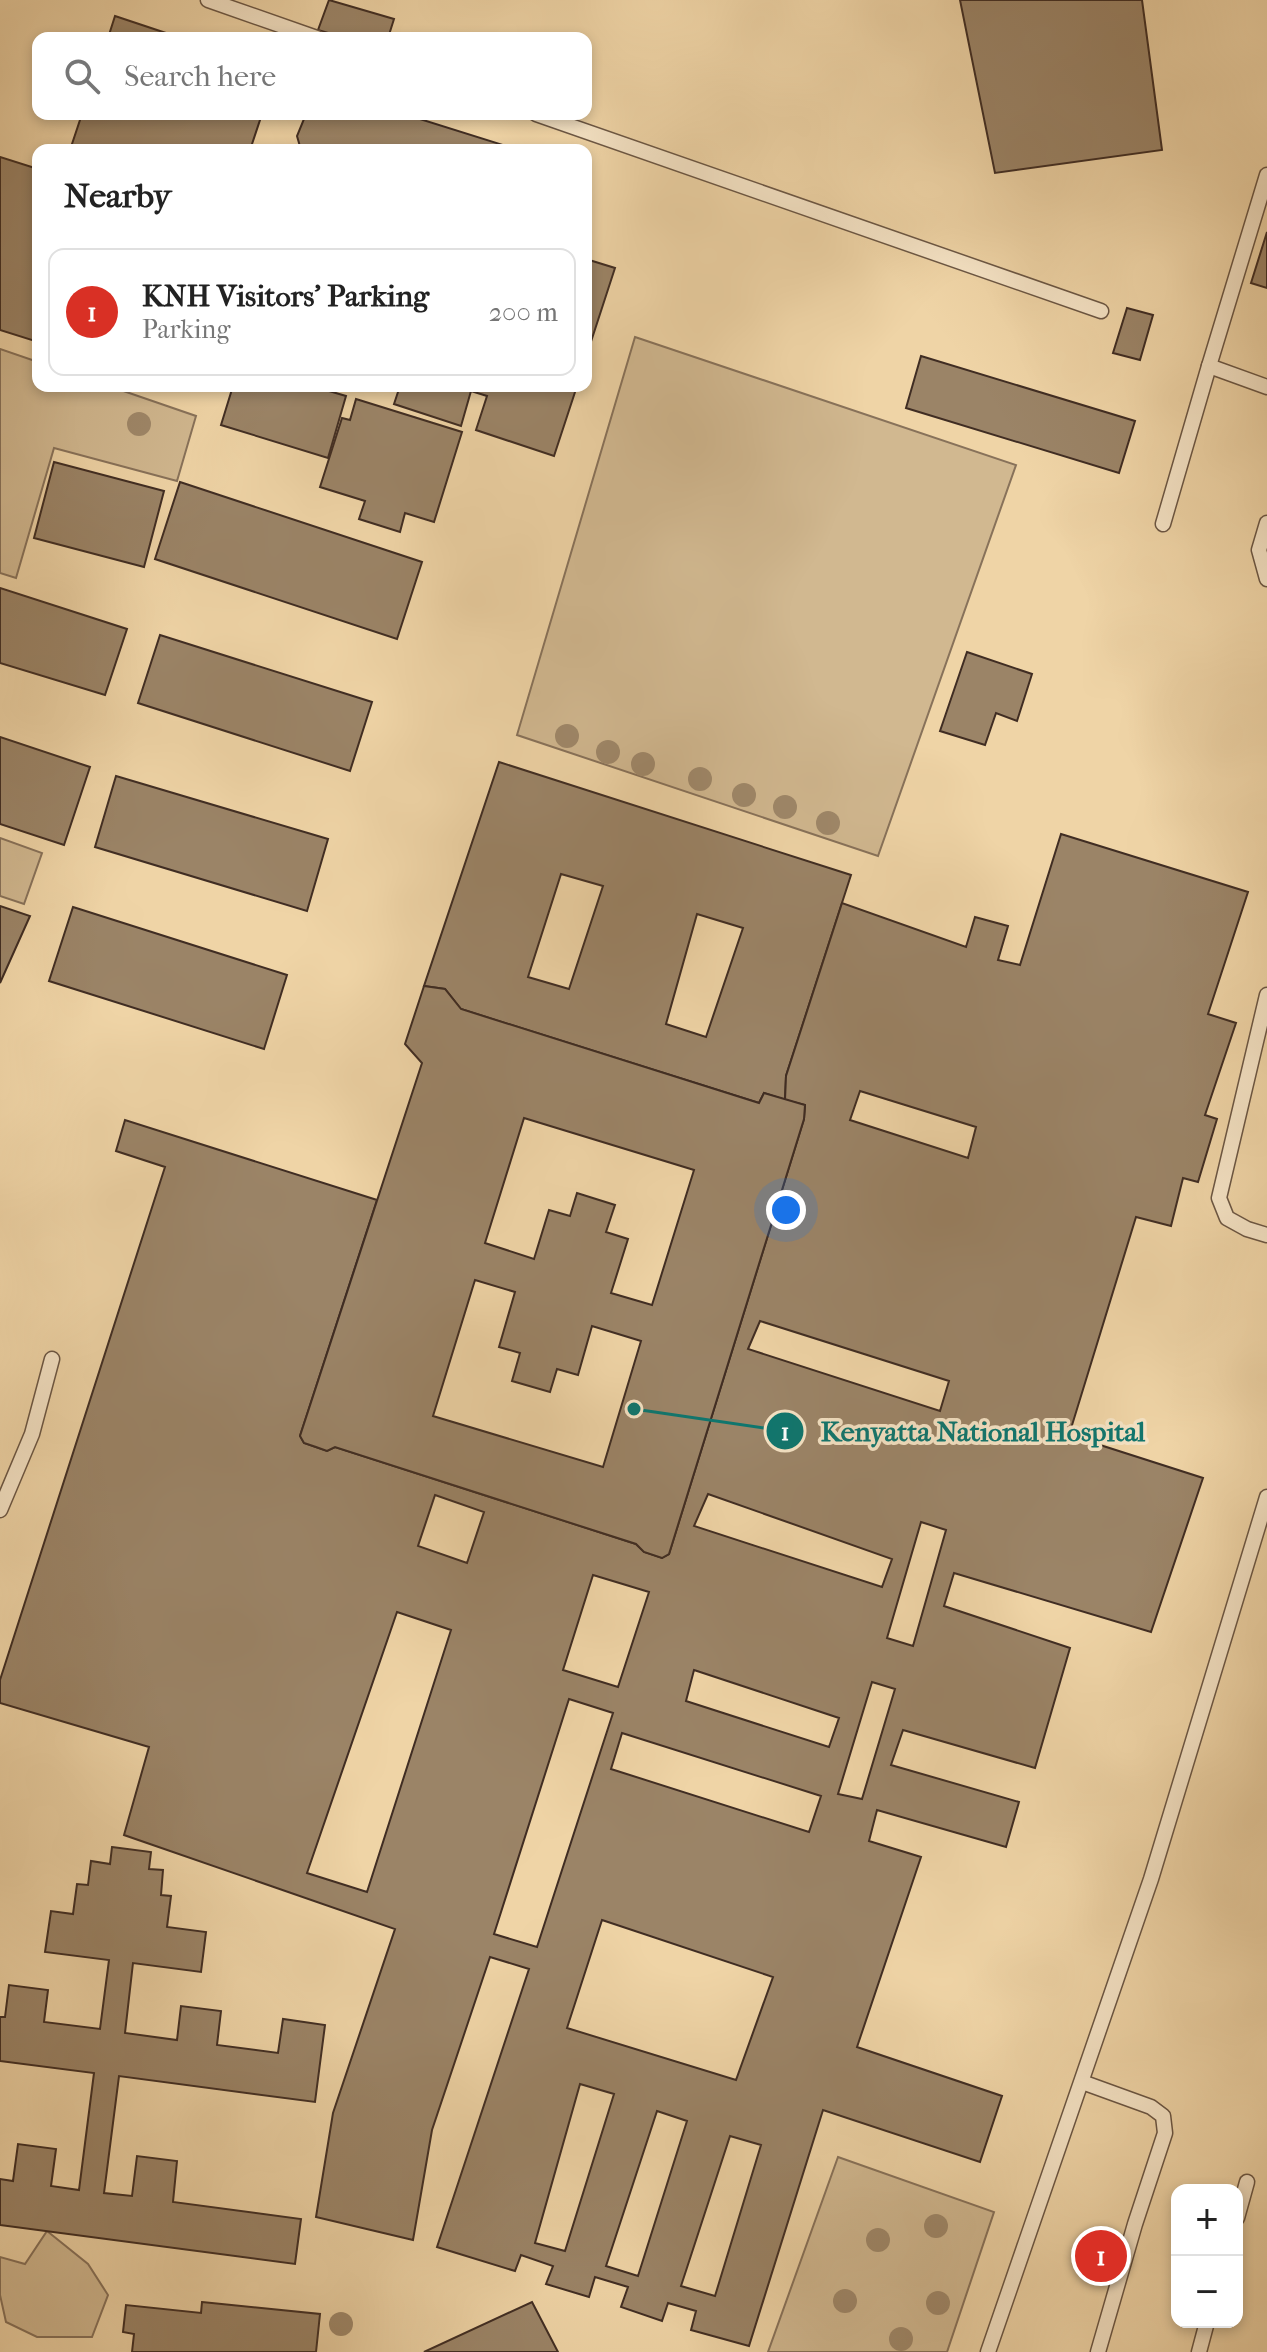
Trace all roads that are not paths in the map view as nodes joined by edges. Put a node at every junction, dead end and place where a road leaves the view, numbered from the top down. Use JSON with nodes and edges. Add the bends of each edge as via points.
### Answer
{"nodes":[{"id":1,"x":216,"y":1,"type":"edge"},
{"id":2,"x":301,"y":32,"type":"edge"},
{"id":3,"x":553,"y":120,"type":"edge"},
{"id":4,"x":1267,"y":175,"type":"edge"},
{"id":5,"x":1101,"y":311,"type":"dead end"},
{"id":6,"x":1209,"y":366,"type":"junction"},
{"id":7,"x":1267,"y":387,"type":"edge"},
{"id":8,"x":1267,"y":523,"type":"edge"},
{"id":9,"x":1163,"y":524,"type":"dead end"},
{"id":10,"x":1267,"y":579,"type":"edge"},
{"id":11,"x":1267,"y":995,"type":"edge"},
{"id":12,"x":1267,"y":1235,"type":"edge"},
{"id":13,"x":52,"y":1359,"type":"dead end"},
{"id":14,"x":1267,"y":1497,"type":"edge"},
{"id":15,"x":0,"y":1510,"type":"edge"},
{"id":16,"x":1082,"y":2082,"type":"junction"},
{"id":17,"x":1247,"y":2182,"type":"dead end"},
{"id":18,"x":1243,"y":2196,"type":"edge"},
{"id":19,"x":1205,"y":2328,"type":"edge"},
{"id":20,"x":988,"y":2352,"type":"edge"},
{"id":21,"x":1098,"y":2352,"type":"edge"},
{"id":22,"x":1199,"y":2352,"type":"edge"}],
"edges":[{"from":1,"to":2,"type":"lane"},
{"from":3,"to":5,"type":"lane"},
{"from":4,"to":6,"type":"lane"},
{"from":6,"to":7,"type":"lane"},
{"from":6,"to":9,"type":"lane"},
{"from":8,"to":10,"type":"lane","via":[[1259,550]]},
{"from":11,"to":12,"type":"lane","via":[[1219,1198],[1227,1218]]},
{"from":13,"to":15,"type":"lane","via":[[32,1434]]},
{"from":14,"to":16,"type":"lane","via":[[1151,1879]]},
{"from":16,"to":20,"type":"lane"},
{"from":16,"to":21,"type":"lane","via":[[1151,2107],[1163,2116],[1165,2133]]},
{"from":17,"to":18,"type":"lane"},
{"from":19,"to":22,"type":"lane"}]}
